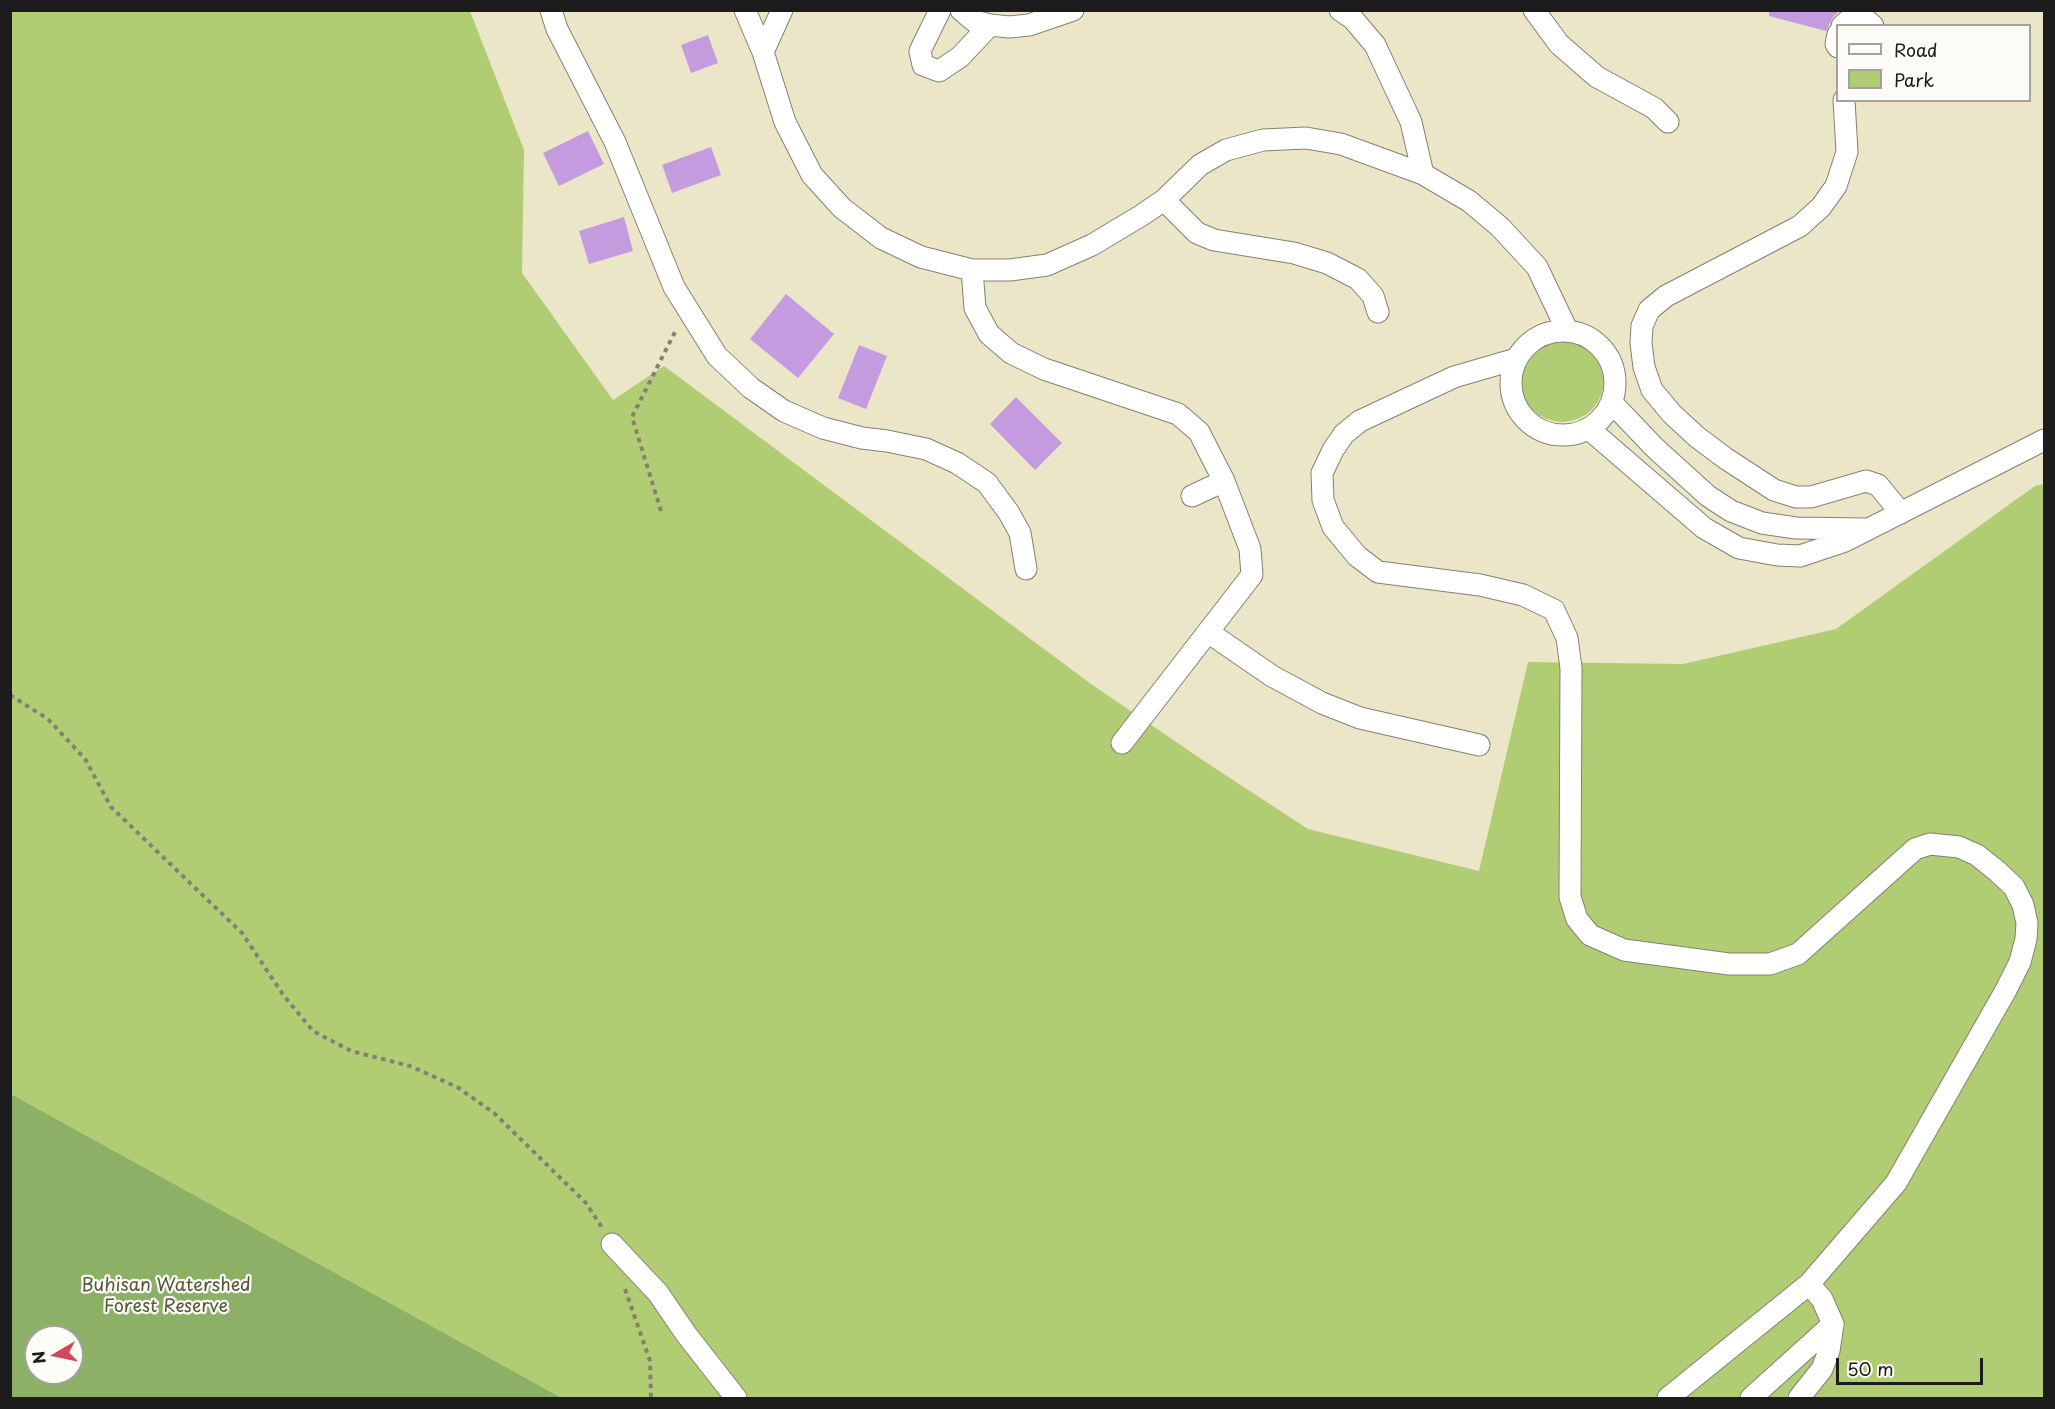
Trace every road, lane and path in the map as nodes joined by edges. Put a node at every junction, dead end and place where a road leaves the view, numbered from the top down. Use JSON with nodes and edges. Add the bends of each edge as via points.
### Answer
{"nodes":[{"id":1,"x":551,"y":10,"type":"edge"},
{"id":2,"x":745,"y":10,"type":"edge"},
{"id":3,"x":782,"y":10,"type":"edge"},
{"id":4,"x":940,"y":10,"type":"edge"},
{"id":5,"x":961,"y":10,"type":"edge"},
{"id":6,"x":1073,"y":10,"type":"edge"},
{"id":7,"x":1534,"y":10,"type":"edge"},
{"id":8,"x":1352,"y":13,"type":"edge"},
{"id":9,"x":1844,"y":24,"type":"edge"},
{"id":10,"x":1871,"y":24,"type":"edge"},
{"id":11,"x":990,"y":26,"type":"junction"},
{"id":12,"x":763,"y":52,"type":"junction"},
{"id":13,"x":1844,"y":102,"type":"edge"},
{"id":14,"x":1668,"y":122,"type":"dead end"},
{"id":15,"x":1423,"y":174,"type":"junction"},
{"id":16,"x":1164,"y":200,"type":"junction"},
{"id":17,"x":972,"y":270,"type":"junction"},
{"id":18,"x":687,"y":308,"type":"junction"},
{"id":19,"x":1378,"y":312,"type":"dead end"},
{"id":20,"x":1567,"y":330,"type":"junction"},
{"id":21,"x":1516,"y":359,"type":"junction"},
{"id":22,"x":1613,"y":404,"type":"junction"},
{"id":23,"x":1588,"y":429,"type":"junction"},
{"id":24,"x":2044,"y":440,"type":"edge"},
{"id":25,"x":1224,"y":481,"type":"junction"},
{"id":26,"x":1192,"y":496,"type":"dead end"},
{"id":27,"x":662,"y":511,"type":"dead end"},
{"id":28,"x":1901,"y":513,"type":"junction"},
{"id":29,"x":1868,"y":530,"type":"junction"},
{"id":30,"x":1026,"y":569,"type":"dead end"},
{"id":31,"x":1208,"y":632,"type":"junction"},
{"id":32,"x":10,"y":695,"type":"edge"},
{"id":33,"x":1122,"y":743,"type":"dead end"},
{"id":34,"x":1479,"y":745,"type":"dead end"},
{"id":35,"x":612,"y":1244,"type":"joint"},
{"id":36,"x":1809,"y":1284,"type":"junction"},
{"id":37,"x":625,"y":1287,"type":"dead end"},
{"id":38,"x":1833,"y":1324,"type":"junction"},
{"id":39,"x":651,"y":1398,"type":"edge"},
{"id":40,"x":736,"y":1398,"type":"edge"},
{"id":41,"x":1668,"y":1398,"type":"edge"},
{"id":42,"x":1751,"y":1398,"type":"edge"},
{"id":43,"x":1799,"y":1398,"type":"edge"}],
"edges":[{"from":1,"to":18,"type":"street","via":[[615,142],[660,256]]},
{"from":2,"to":12,"type":"street"},
{"from":3,"to":12,"type":"street"},
{"from":4,"to":11,"type":"street","via":[[920,51],[923,65],[939,71],[960,57]]},
{"from":5,"to":11,"type":"street","via":[[974,21]]},
{"from":6,"to":11,"type":"street","via":[[1029,25]]},
{"from":7,"to":14,"type":"street","via":[[1558,44],[1597,77],[1654,108]]},
{"from":8,"to":15,"type":"street","via":[[1375,45],[1411,122]]},
{"from":9,"to":10,"type":"street","via":[[1850,19],[1865,19]]},
{"from":12,"to":17,"type":"street","via":[[785,122],[812,175],[842,208],[881,238],[921,257]]},
{"from":13,"to":28,"type":"street","via":[[1847,152],[1836,186],[1821,207],[1800,226],[1666,296],[1649,310],[1642,326],[1644,367],[1652,390],[1672,414],[1725,458],[1774,490],[1811,497],[1866,481],[1878,485]]},
{"from":15,"to":16,"type":"street","via":[[1341,144],[1306,138],[1263,140],[1226,150],[1200,165]]},
{"from":15,"to":20,"type":"street","via":[[1469,201],[1516,243],[1537,267]]},
{"from":16,"to":17,"type":"street","via":[[1092,245],[1047,265]]},
{"from":16,"to":19,"type":"street","via":[[1197,233],[1214,240],[1294,253],[1327,263],[1358,279],[1373,296]]},
{"from":17,"to":25,"type":"street","via":[[975,308],[989,334],[1011,353],[1044,369],[1178,414],[1199,432]]},
{"from":18,"to":27,"type":"path","via":[[633,417]]},
{"from":18,"to":30,"type":"street","via":[[717,356],[751,388],[784,411],[823,428],[926,449],[987,483],[1020,533]]},
{"from":20,"to":21,"type":"street","via":[[1537,337]]},
{"from":20,"to":22,"type":"street","via":[[1600,346],[1608,356],[1616,379]]},
{"from":21,"to":23,"type":"street","via":[[1511,395],[1522,417],[1553,435],[1565,436]]},
{"from":21,"to":36,"type":"street","via":[[1454,377],[1360,421],[1344,434],[1322,473],[1323,500],[1333,527],[1378,572],[1480,585],[1523,595],[1554,610],[1568,638],[1571,668],[1570,897],[1577,919],[1590,935],[1624,950],[1729,964],[1770,964],[1798,954],[1915,849],[1930,844],[1959,847],[1977,855],[2014,887],[2023,905],[2027,923],[2020,962],[1952,1087],[1896,1183]]},
{"from":22,"to":23,"type":"street"},
{"from":22,"to":29,"type":"street","via":[[1655,448],[1708,496],[1731,511],[1762,523]]},
{"from":23,"to":29,"type":"street","via":[[1704,528],[1739,548],[1800,556]]},
{"from":24,"to":28,"type":"street"},
{"from":25,"to":26,"type":"street"},
{"from":25,"to":31,"type":"street","via":[[1250,549],[1252,575]]},
{"from":28,"to":29,"type":"street"},
{"from":31,"to":33,"type":"street"},
{"from":31,"to":34,"type":"street","via":[[1272,676],[1322,703],[1360,718]]},
{"from":32,"to":35,"type":"path","via":[[48,718],[85,759],[111,807],[242,933],[313,1031],[351,1051],[410,1066],[457,1087],[494,1113],[586,1203]]},
{"from":35,"to":40,"type":"street","via":[[658,1293]]},
{"from":36,"to":38,"type":"street","via":[[1822,1299]]},
{"from":36,"to":41,"type":"street"},
{"from":37,"to":39,"type":"path","via":[[650,1361]]},
{"from":38,"to":42,"type":"street"},
{"from":38,"to":43,"type":"street","via":[[1822,1369]]}]}
